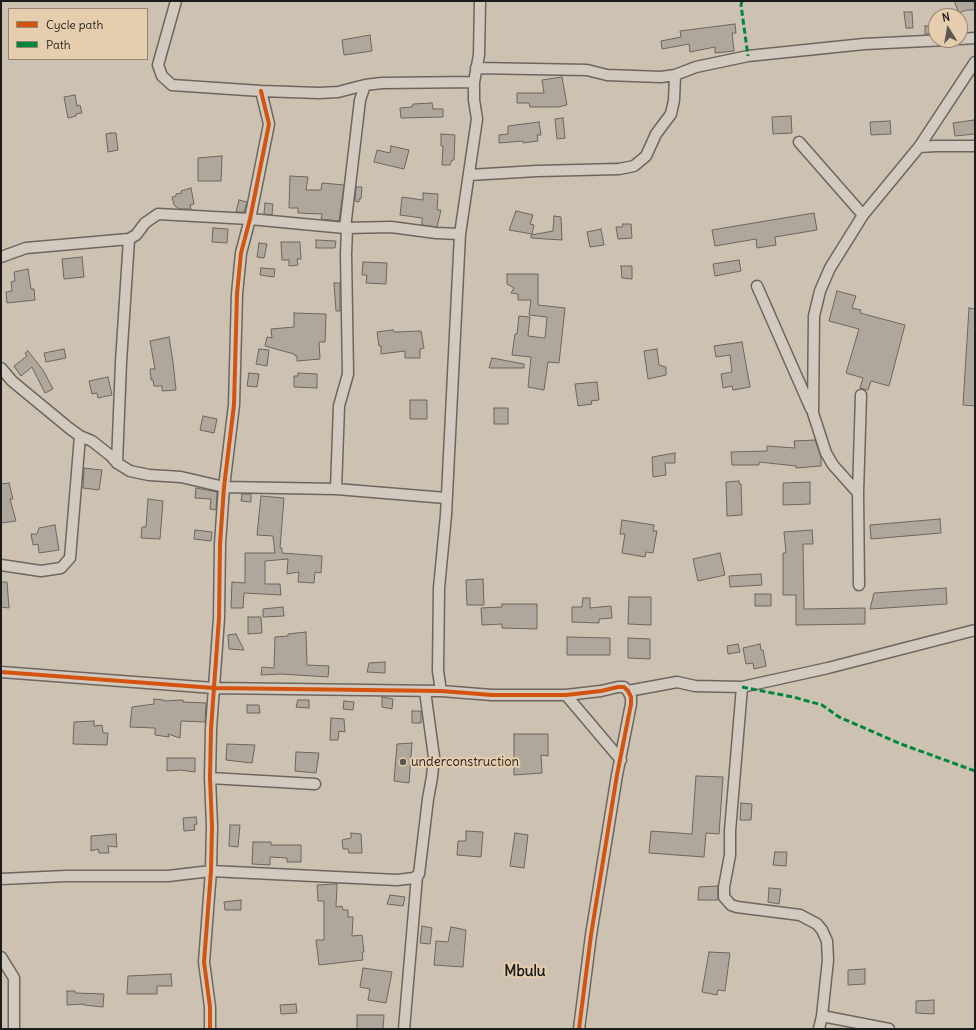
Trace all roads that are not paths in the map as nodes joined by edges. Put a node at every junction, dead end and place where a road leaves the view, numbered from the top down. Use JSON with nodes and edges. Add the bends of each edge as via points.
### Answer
{"nodes":[{"id":1,"x":176,"y":1,"type":"edge"},
{"id":2,"x":480,"y":1,"type":"edge"},
{"id":3,"x":928,"y":41,"type":"edge"},
{"id":4,"x":975,"y":62,"type":"edge"},
{"id":5,"x":476,"y":68,"type":"junction"},
{"id":6,"x":675,"y":75,"type":"junction"},
{"id":7,"x":474,"y":82,"type":"junction"},
{"id":8,"x":365,"y":84,"type":"junction"},
{"id":9,"x":261,"y":91,"type":"junction"},
{"id":10,"x":799,"y":142,"type":"dead end"},
{"id":11,"x":975,"y":146,"type":"edge"},
{"id":12,"x":919,"y":147,"type":"junction"},
{"id":13,"x":468,"y":175,"type":"junction"},
{"id":14,"x":863,"y":216,"type":"junction"},
{"id":15,"x":250,"y":219,"type":"junction"},
{"id":16,"x":346,"y":228,"type":"junction"},
{"id":17,"x":460,"y":234,"type":"junction"},
{"id":18,"x":129,"y":239,"type":"junction"},
{"id":19,"x":1,"y":258,"type":"edge"},
{"id":20,"x":757,"y":286,"type":"dead end"},
{"id":21,"x":1,"y":368,"type":"edge"},
{"id":22,"x":12,"y":381,"type":"junction"},
{"id":23,"x":1,"y":384,"type":"edge"},
{"id":24,"x":861,"y":395,"type":"dead end"},
{"id":25,"x":813,"y":413,"type":"junction"},
{"id":26,"x":80,"y":436,"type":"junction"},
{"id":27,"x":117,"y":463,"type":"junction"},
{"id":28,"x":224,"y":487,"type":"junction"},
{"id":29,"x":336,"y":489,"type":"junction"},
{"id":30,"x":858,"y":493,"type":"junction"},
{"id":31,"x":446,"y":498,"type":"junction"},
{"id":32,"x":1,"y":565,"type":"edge"},
{"id":33,"x":859,"y":585,"type":"dead end"},
{"id":34,"x":975,"y":630,"type":"edge"},
{"id":35,"x":1,"y":672,"type":"edge"},
{"id":36,"x":742,"y":687,"type":"junction"},
{"id":37,"x":214,"y":688,"type":"junction"},
{"id":38,"x":425,"y":691,"type":"junction"},
{"id":39,"x":441,"y":691,"type":"junction"},
{"id":40,"x":628,"y":691,"type":"junction"},
{"id":41,"x":566,"y":695,"type":"junction"},
{"id":42,"x":621,"y":760,"type":"junction"},
{"id":43,"x":210,"y":778,"type":"junction"},
{"id":44,"x":315,"y":784,"type":"dead end"},
{"id":45,"x":211,"y":871,"type":"junction"},
{"id":46,"x":417,"y":876,"type":"junction"},
{"id":47,"x":1,"y":879,"type":"edge"},
{"id":48,"x":1,"y":957,"type":"edge"},
{"id":49,"x":822,"y":1016,"type":"junction"},
{"id":50,"x":14,"y":1029,"type":"edge"},
{"id":51,"x":210,"y":1029,"type":"edge"},
{"id":52,"x":404,"y":1029,"type":"edge"},
{"id":53,"x":580,"y":1029,"type":"edge"},
{"id":54,"x":819,"y":1029,"type":"edge"},
{"id":55,"x":889,"y":1029,"type":"edge"}],
"edges":[{"from":1,"to":9,"type":"street","via":[[158,65],[165,79],[172,85],[182,87]]},
{"from":2,"to":5,"type":"street","via":[[479,55]]},
{"from":3,"to":6,"type":"street","via":[[864,44],[748,56],[696,67]]},
{"from":4,"to":12,"type":"street"},
{"from":5,"to":6,"type":"street","via":[[587,70],[623,76]]},
{"from":5,"to":7,"type":"street"},
{"from":6,"to":13,"type":"street","via":[[671,114],[656,134],[646,156],[634,166],[618,169]]},
{"from":7,"to":8,"type":"street"},
{"from":7,"to":13,"type":"street","via":[[477,119]]},
{"from":8,"to":9,"type":"street","via":[[338,92]]},
{"from":8,"to":16,"type":"street","via":[[360,100]]},
{"from":9,"to":15,"type":"street","via":[[269,124]]},
{"from":10,"to":14,"type":"street"},
{"from":11,"to":12,"type":"street"},
{"from":12,"to":14,"type":"street"},
{"from":13,"to":17,"type":"street"},
{"from":14,"to":25,"type":"street","via":[[830,268],[820,291],[814,316]]},
{"from":15,"to":16,"type":"street"},
{"from":15,"to":18,"type":"street","via":[[158,214]]},
{"from":15,"to":28,"type":"street","via":[[241,253],[237,294],[234,405]]},
{"from":16,"to":17,"type":"street","via":[[391,227]]},
{"from":16,"to":29,"type":"street","via":[[348,374],[339,406]]},
{"from":17,"to":31,"type":"street"},
{"from":18,"to":19,"type":"street","via":[[26,248]]},
{"from":18,"to":27,"type":"street"},
{"from":20,"to":25,"type":"street"},
{"from":21,"to":22,"type":"street"},
{"from":22,"to":23,"type":"street"},
{"from":22,"to":26,"type":"street"},
{"from":24,"to":30,"type":"street"},
{"from":25,"to":30,"type":"street","via":[[826,452]]},
{"from":26,"to":27,"type":"street","via":[[92,441]]},
{"from":26,"to":32,"type":"street","via":[[70,558],[61,568],[41,571]]},
{"from":27,"to":28,"type":"street","via":[[130,471],[181,477]]},
{"from":28,"to":29,"type":"street"},
{"from":28,"to":37,"type":"street"},
{"from":29,"to":31,"type":"street"},
{"from":30,"to":33,"type":"street"},
{"from":31,"to":39,"type":"street","via":[[439,588],[438,671]]},
{"from":34,"to":36,"type":"street"},
{"from":35,"to":37,"type":"street"},
{"from":36,"to":40,"type":"street","via":[[696,686],[676,682]]},
{"from":36,"to":49,"type":"street","via":[[730,855],[724,897],[731,905],[737,907],[800,915],[817,924],[822,930],[827,941],[828,960]]},
{"from":37,"to":38,"type":"street"},
{"from":37,"to":43,"type":"street","via":[[210,728]]},
{"from":38,"to":39,"type":"street"},
{"from":38,"to":46,"type":"street","via":[[434,757]]},
{"from":39,"to":41,"type":"street","via":[[492,695]]},
{"from":40,"to":41,"type":"street","via":[[624,687],[618,687]]},
{"from":40,"to":42,"type":"street","via":[[631,704]]},
{"from":41,"to":42,"type":"street"},
{"from":42,"to":53,"type":"street","via":[[591,935]]},
{"from":43,"to":44,"type":"street"},
{"from":43,"to":45,"type":"street"},
{"from":45,"to":46,"type":"street","via":[[397,880]]},
{"from":45,"to":47,"type":"street","via":[[168,876]]},
{"from":45,"to":51,"type":"street","via":[[204,962]]},
{"from":46,"to":52,"type":"street"},
{"from":48,"to":50,"type":"street","via":[[14,978]]},
{"from":49,"to":54,"type":"street"},
{"from":49,"to":55,"type":"street"}]}
